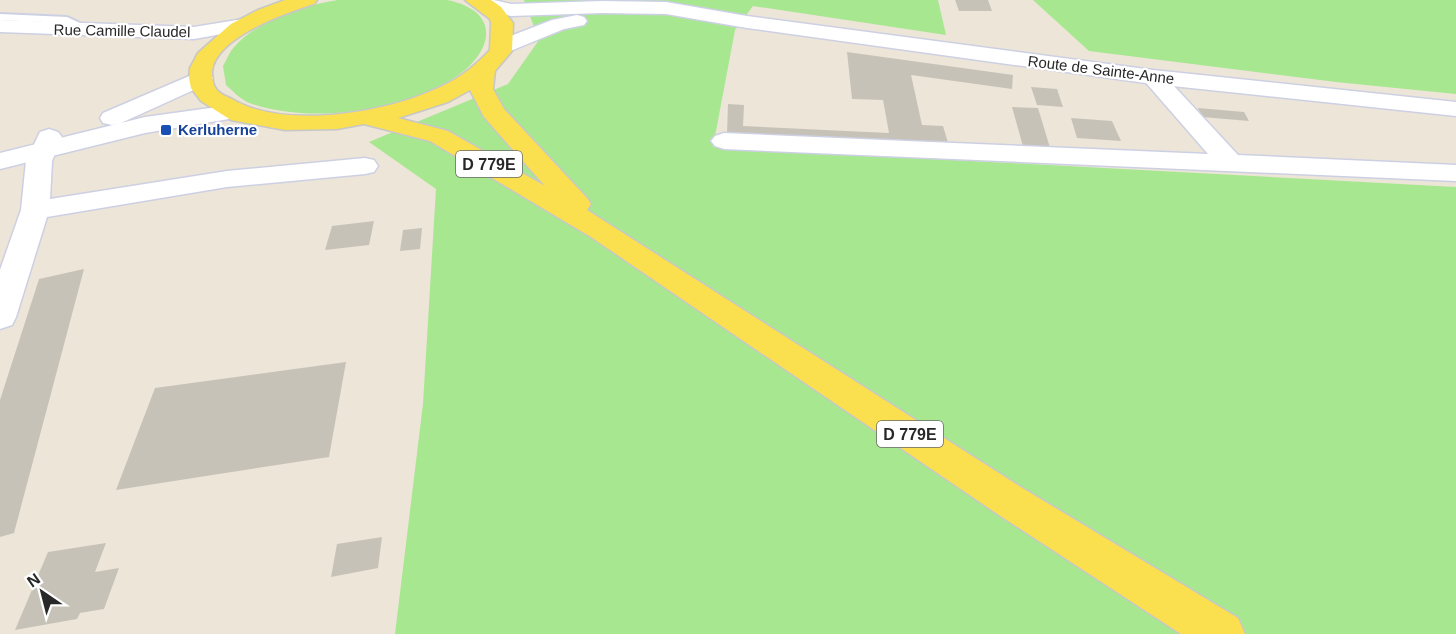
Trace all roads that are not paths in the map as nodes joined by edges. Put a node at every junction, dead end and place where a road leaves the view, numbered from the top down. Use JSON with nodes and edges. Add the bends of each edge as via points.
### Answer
{"nodes":[{"id":1,"x":480,"y":2,"type":"edge"},
{"id":2,"x":277,"y":8,"type":"edge"},
{"id":3,"x":0,"y":16,"type":"edge"},
{"id":4,"x":747,"y":22,"type":"junction"},
{"id":5,"x":0,"y":26,"type":"edge"},
{"id":6,"x":92,"y":31,"type":"junction"},
{"id":7,"x":0,"y":37,"type":"edge"},
{"id":8,"x":503,"y":47,"type":"junction"},
{"id":9,"x":203,"y":69,"type":"junction"},
{"id":10,"x":484,"y":70,"type":"junction"},
{"id":11,"x":1153,"y":77,"type":"junction"},
{"id":12,"x":459,"y":87,"type":"junction"},
{"id":13,"x":1456,"y":109,"type":"edge"},
{"id":14,"x":232,"y":112,"type":"junction"},
{"id":15,"x":370,"y":118,"type":"junction"},
{"id":16,"x":724,"y":141,"type":"dead end"},
{"id":17,"x":46,"y":144,"type":"junction"},
{"id":18,"x":0,"y":151,"type":"edge"},
{"id":19,"x":0,"y":161,"type":"edge"},
{"id":20,"x":1230,"y":163,"type":"junction"},
{"id":21,"x":365,"y":166,"type":"dead end"},
{"id":22,"x":1456,"y":173,"type":"edge"},
{"id":23,"x":565,"y":191,"type":"junction"},
{"id":24,"x":35,"y":210,"type":"junction"},
{"id":25,"x":601,"y":230,"type":"junction"},
{"id":26,"x":0,"y":318,"type":"edge"},
{"id":27,"x":1222,"y":634,"type":"edge"}],
"edges":[{"from":1,"to":4,"type":"street","name":"Route de Sainte-Anne","via":[[511,10],[666,8]]},
{"from":1,"to":8,"type":"main road","via":[[499,16],[505,31]]},
{"from":2,"to":6,"type":"street","name":"Rue Camille Claudel","via":[[194,33]]},
{"from":2,"to":9,"type":"main road","via":[[220,42]]},
{"from":3,"to":6,"type":"lane","via":[[67,20]]},
{"from":4,"to":8,"type":"street","name":"Route de Sainte-Anne","via":[[655,16],[583,20],[558,24]]},
{"from":4,"to":11,"type":"street","name":"Route de Sainte-Anne"},
{"from":5,"to":6,"type":"street","name":"Rue Camille Claudel"},
{"from":7,"to":9,"type":"street","name":"Rue Camille Claudel","via":[[164,42],[189,50]]},
{"from":8,"to":10,"type":"main road"},
{"from":9,"to":14,"type":"main road","via":[[205,91]]},
{"from":9,"to":17,"type":"street","via":[[108,120]]},
{"from":10,"to":12,"type":"main road"},
{"from":10,"to":23,"type":"main road","number":"D 779E","via":[[481,88],[493,112]]},
{"from":11,"to":13,"type":"street","name":"Route de Sainte-Anne"},
{"from":11,"to":20,"type":"street"},
{"from":12,"to":15,"type":"main road","via":[[433,100]]},
{"from":12,"to":23,"type":"main road","number":"D 779E","via":[[463,108],[483,129]]},
{"from":14,"to":15,"type":"main road","via":[[289,123]]},
{"from":14,"to":17,"type":"street"},
{"from":15,"to":25,"type":"main road","number":"D 779E","via":[[439,136]]},
{"from":16,"to":20,"type":"street"},
{"from":17,"to":18,"type":"street"},
{"from":17,"to":19,"type":"street"},
{"from":17,"to":24,"type":"street","via":[[39,161]]},
{"from":20,"to":22,"type":"street"},
{"from":21,"to":24,"type":"street","via":[[227,179]]},
{"from":23,"to":25,"type":"main road","number":"D 779E"},
{"from":24,"to":26,"type":"street"},
{"from":25,"to":27,"type":"main road","number":"D 779E","via":[[1010,501]]}]}
